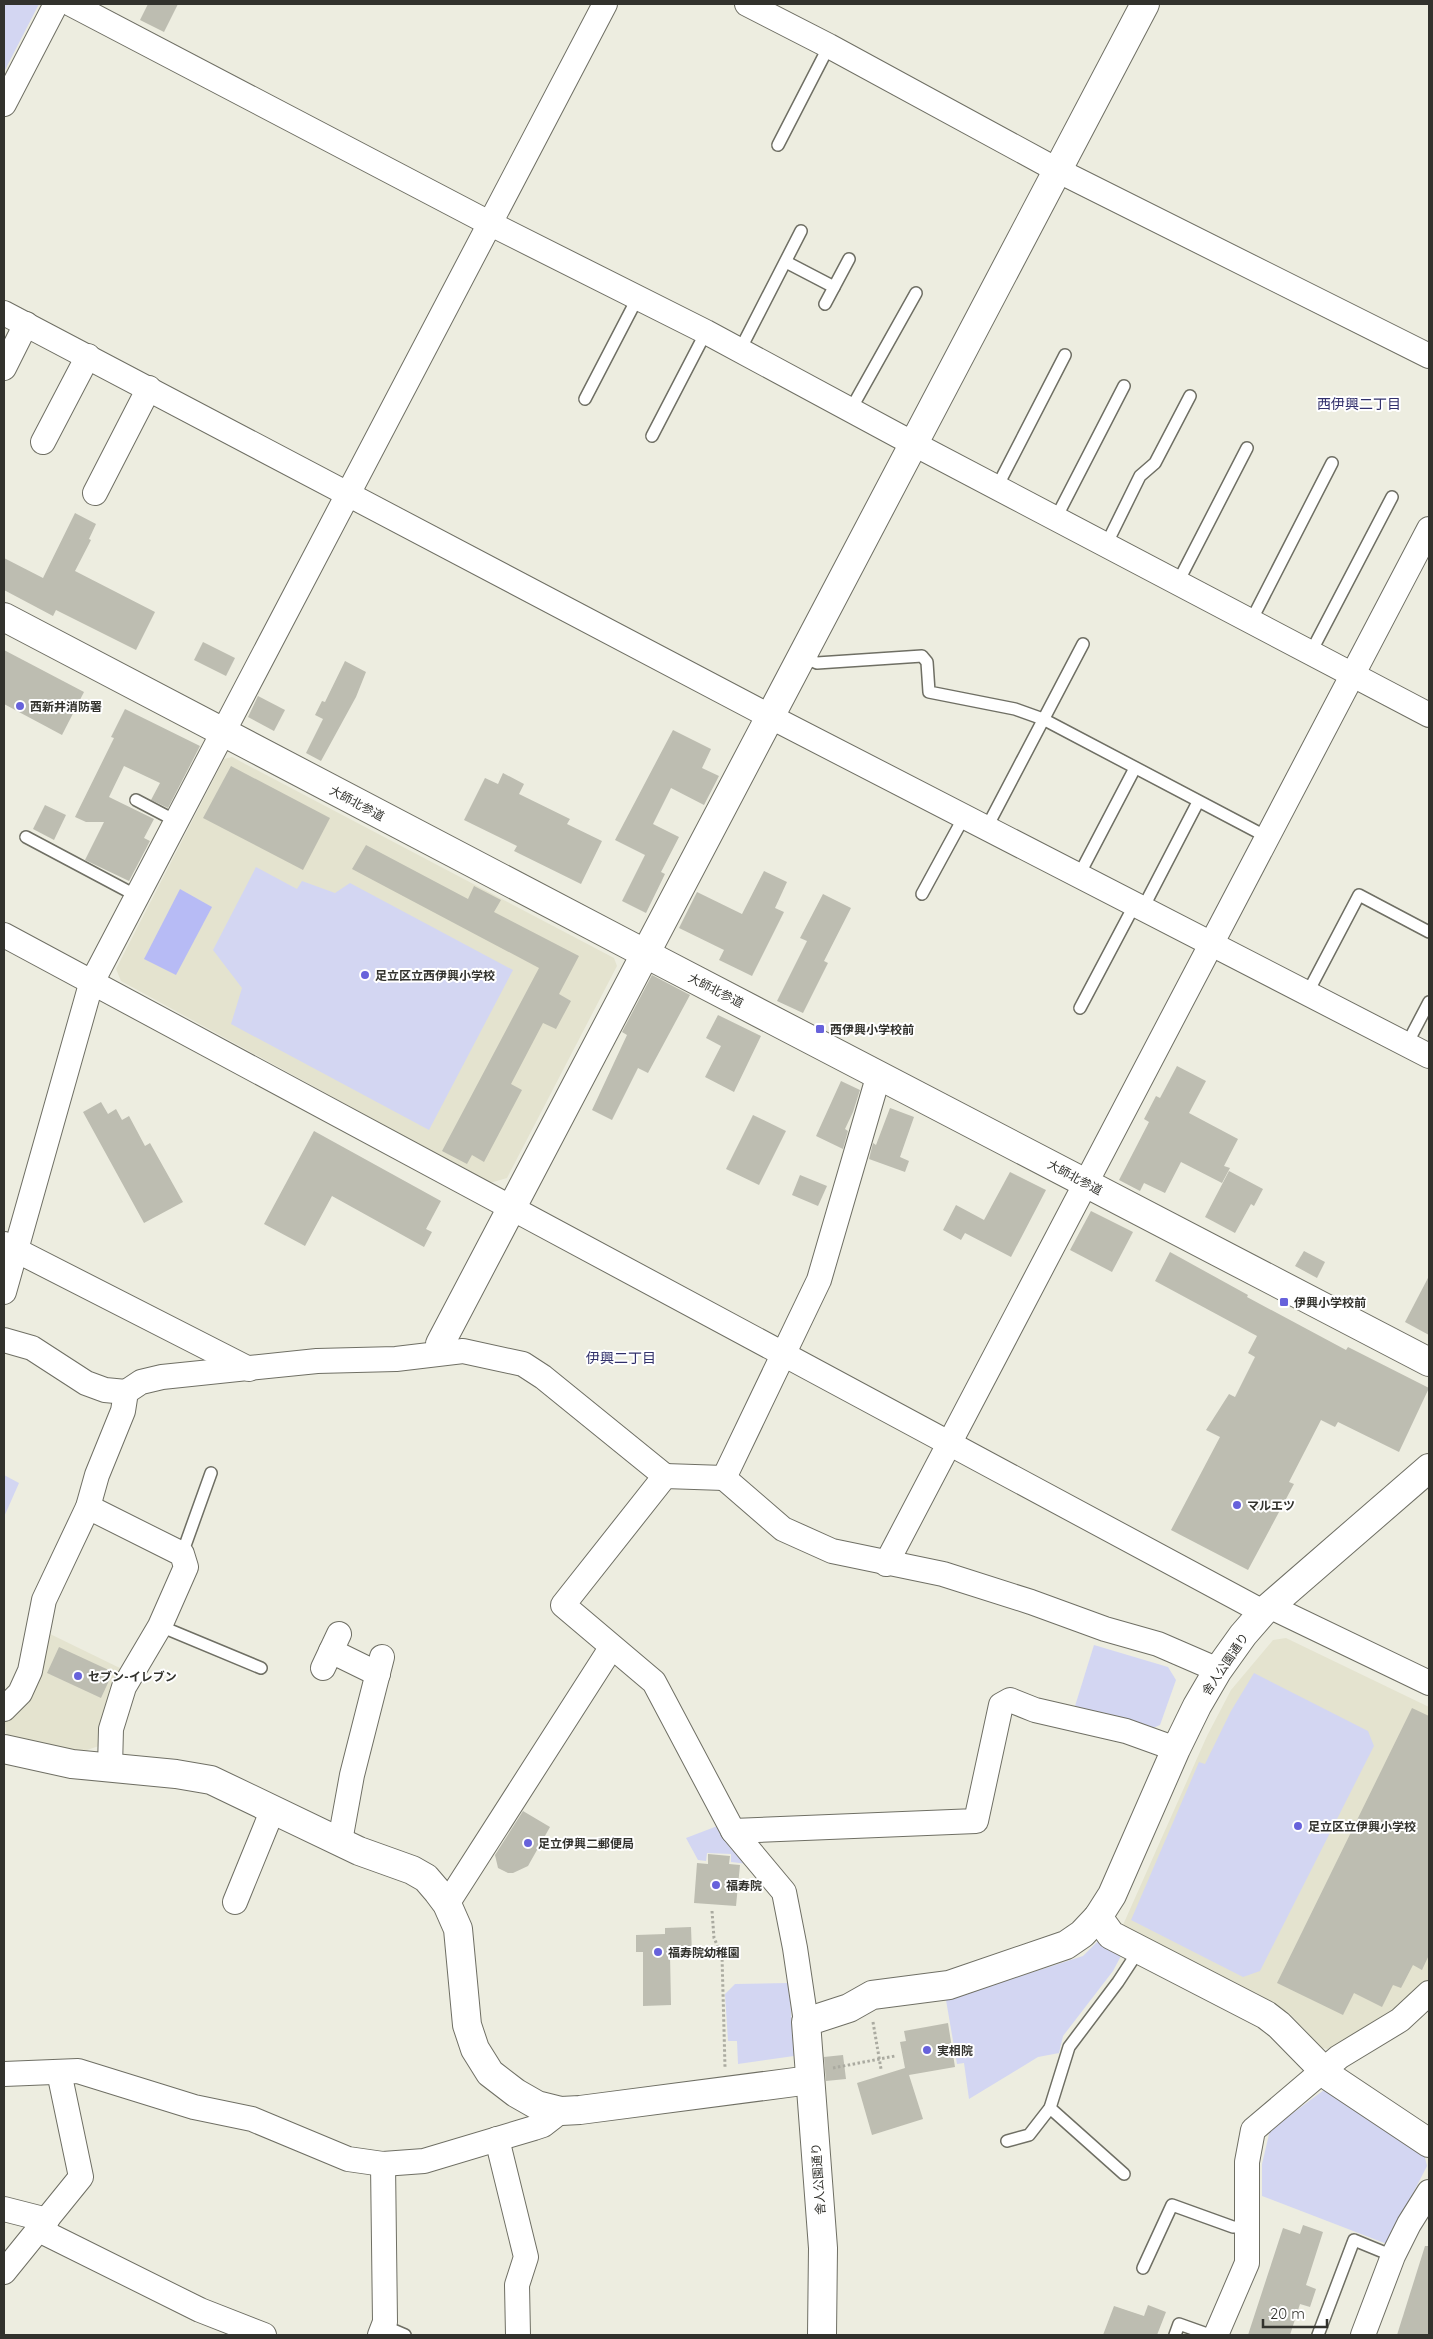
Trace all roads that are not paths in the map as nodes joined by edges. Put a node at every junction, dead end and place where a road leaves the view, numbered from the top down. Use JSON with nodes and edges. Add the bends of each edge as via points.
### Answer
{"nodes":[{"id":1,"x":56,"y":4,"type":"edge"},
{"id":2,"x":71,"y":4,"type":"edge"},
{"id":3,"x":605,"y":4,"type":"edge"},
{"id":4,"x":747,"y":4,"type":"edge"},
{"id":5,"x":1144,"y":4,"type":"edge"},
{"id":6,"x":829,"y":46,"type":"junction"},
{"id":7,"x":4,"y":104,"type":"edge"},
{"id":8,"x":778,"y":145,"type":"dead end"},
{"id":9,"x":1058,"y":170,"type":"junction"},
{"id":10,"x":489,"y":223,"type":"junction"},
{"id":11,"x":801,"y":231,"type":"dead end"},
{"id":12,"x":849,"y":259,"type":"dead end"},
{"id":13,"x":786,"y":262,"type":"junction"},
{"id":14,"x":834,"y":287,"type":"junction"},
{"id":15,"x":916,"y":293,"type":"dead end"},
{"id":16,"x":638,"y":297,"type":"junction"},
{"id":17,"x":825,"y":304,"type":"dead end"},
{"id":18,"x":4,"y":313,"type":"edge"},
{"id":19,"x":26,"y":324,"type":"junction"},
{"id":20,"x":706,"y":332,"type":"junction"},
{"id":21,"x":740,"y":350,"type":"junction"},
{"id":22,"x":1065,"y":355,"type":"dead end"},
{"id":23,"x":88,"y":356,"type":"junction"},
{"id":24,"x":1429,"y":356,"type":"edge"},
{"id":25,"x":4,"y":368,"type":"edge"},
{"id":26,"x":1124,"y":386,"type":"dead end"},
{"id":27,"x":148,"y":388,"type":"junction"},
{"id":28,"x":1190,"y":396,"type":"dead end"},
{"id":29,"x":585,"y":399,"type":"dead end"},
{"id":30,"x":851,"y":409,"type":"junction"},
{"id":31,"x":652,"y":436,"type":"dead end"},
{"id":32,"x":43,"y":442,"type":"dead end"},
{"id":33,"x":913,"y":444,"type":"junction"},
{"id":34,"x":1247,"y":448,"type":"dead end"},
{"id":35,"x":1332,"y":464,"type":"dead end"},
{"id":36,"x":996,"y":487,"type":"junction"},
{"id":37,"x":95,"y":493,"type":"dead end"},
{"id":38,"x":348,"y":494,"type":"junction"},
{"id":39,"x":1392,"y":497,"type":"dead end"},
{"id":40,"x":1056,"y":518,"type":"junction"},
{"id":41,"x":1429,"y":530,"type":"edge"},
{"id":42,"x":1106,"y":545,"type":"junction"},
{"id":43,"x":1178,"y":582,"type":"junction"},
{"id":44,"x":4,"y":617,"type":"edge"},
{"id":45,"x":1251,"y":621,"type":"junction"},
{"id":46,"x":1082,"y":644,"type":"dead end"},
{"id":47,"x":1311,"y":652,"type":"junction"},
{"id":48,"x":803,"y":657,"type":"junction"},
{"id":49,"x":1354,"y":675,"type":"junction"},
{"id":50,"x":1429,"y":715,"type":"edge"},
{"id":51,"x":771,"y":717,"type":"junction"},
{"id":52,"x":1043,"y":719,"type":"junction"},
{"id":53,"x":223,"y":733,"type":"junction"},
{"id":54,"x":1135,"y":768,"type":"junction"},
{"id":55,"x":136,"y":800,"type":"dead end"},
{"id":56,"x":1198,"y":802,"type":"junction"},
{"id":57,"x":965,"y":815,"type":"junction"},
{"id":58,"x":176,"y":821,"type":"junction"},
{"id":59,"x":987,"y":826,"type":"junction"},
{"id":60,"x":26,"y":837,"type":"dead end"},
{"id":61,"x":1267,"y":837,"type":"junction"},
{"id":62,"x":1079,"y":875,"type":"junction"},
{"id":63,"x":922,"y":894,"type":"dead end"},
{"id":64,"x":137,"y":896,"type":"junction"},
{"id":65,"x":1139,"y":906,"type":"junction"},
{"id":66,"x":1429,"y":932,"type":"edge"},
{"id":67,"x":4,"y":935,"type":"edge"},
{"id":68,"x":1211,"y":943,"type":"junction"},
{"id":69,"x":646,"y":954,"type":"junction"},
{"id":70,"x":91,"y":984,"type":"junction"},
{"id":71,"x":1308,"y":992,"type":"junction"},
{"id":72,"x":1429,"y":1002,"type":"edge"},
{"id":73,"x":1080,"y":1008,"type":"dead end"},
{"id":74,"x":1407,"y":1044,"type":"junction"},
{"id":75,"x":1429,"y":1056,"type":"edge"},
{"id":76,"x":879,"y":1074,"type":"junction"},
{"id":77,"x":1088,"y":1183,"type":"junction"},
{"id":78,"x":510,"y":1208,"type":"junction"},
{"id":79,"x":10,"y":1247,"type":"edge"},
{"id":80,"x":4,"y":1292,"type":"edge"},
{"id":81,"x":4,"y":1340,"type":"edge"},
{"id":82,"x":438,"y":1349,"type":"junction"},
{"id":83,"x":784,"y":1354,"type":"junction"},
{"id":84,"x":1429,"y":1362,"type":"edge"},
{"id":85,"x":249,"y":1369,"type":"junction"},
{"id":86,"x":126,"y":1392,"type":"junction"},
{"id":87,"x":948,"y":1443,"type":"junction"},
{"id":88,"x":1429,"y":1468,"type":"edge"},
{"id":89,"x":212,"y":1473,"type":"dead end"},
{"id":90,"x":665,"y":1476,"type":"junction"},
{"id":91,"x":724,"y":1478,"type":"junction"},
{"id":92,"x":88,"y":1507,"type":"junction"},
{"id":93,"x":182,"y":1554,"type":"junction"},
{"id":94,"x":886,"y":1564,"type":"junction"},
{"id":95,"x":1267,"y":1609,"type":"junction"},
{"id":96,"x":160,"y":1626,"type":"junction"},
{"id":97,"x":612,"y":1648,"type":"junction"},
{"id":98,"x":331,"y":1651,"type":"dead end"},
{"id":99,"x":261,"y":1668,"type":"dead end"},
{"id":100,"x":1218,"y":1670,"type":"junction"},
{"id":101,"x":1428,"y":1680,"type":"edge"},
{"id":102,"x":4,"y":1709,"type":"edge"},
{"id":103,"x":4,"y":1749,"type":"edge"},
{"id":104,"x":1176,"y":1749,"type":"junction"},
{"id":105,"x":110,"y":1767,"type":"junction"},
{"id":106,"x":274,"y":1809,"type":"junction"},
{"id":107,"x":733,"y":1830,"type":"junction"},
{"id":108,"x":340,"y":1841,"type":"junction"},
{"id":109,"x":235,"y":1902,"type":"dead end"},
{"id":110,"x":447,"y":1904,"type":"junction"},
{"id":111,"x":1098,"y":1917,"type":"junction"},
{"id":112,"x":1140,"y":1948,"type":"junction"},
{"id":113,"x":1429,"y":1993,"type":"edge"},
{"id":114,"x":806,"y":2022,"type":"junction"},
{"id":115,"x":59,"y":2072,"type":"junction"},
{"id":116,"x":1324,"y":2072,"type":"junction"},
{"id":117,"x":4,"y":2074,"type":"edge"},
{"id":118,"x":818,"y":2075,"type":"junction"},
{"id":119,"x":1050,"y":2108,"type":"junction"},
{"id":120,"x":561,"y":2111,"type":"junction"},
{"id":121,"x":1426,"y":2135,"type":"edge"},
{"id":122,"x":497,"y":2139,"type":"junction"},
{"id":123,"x":1007,"y":2141,"type":"dead end"},
{"id":124,"x":383,"y":2164,"type":"junction"},
{"id":125,"x":1124,"y":2174,"type":"dead end"},
{"id":126,"x":1429,"y":2192,"type":"edge"},
{"id":127,"x":4,"y":2209,"type":"edge"},
{"id":128,"x":43,"y":2225,"type":"junction"},
{"id":129,"x":1246,"y":2227,"type":"junction"},
{"id":130,"x":1393,"y":2256,"type":"junction"},
{"id":131,"x":1143,"y":2268,"type":"dead end"},
{"id":132,"x":4,"y":2272,"type":"edge"},
{"id":133,"x":390,"y":2332,"type":"edge"},
{"id":134,"x":264,"y":2335,"type":"edge"},
{"id":135,"x":518,"y":2335,"type":"edge"},
{"id":136,"x":822,"y":2335,"type":"edge"},
{"id":137,"x":1174,"y":2335,"type":"edge"},
{"id":138,"x":1210,"y":2335,"type":"edge"},
{"id":139,"x":1216,"y":2335,"type":"edge"},
{"id":140,"x":1318,"y":2335,"type":"edge"},
{"id":141,"x":1363,"y":2335,"type":"edge"}],
"edges":[{"from":1,"to":7,"type":"street"},
{"from":2,"to":10,"type":"street"},
{"from":3,"to":10,"type":"street"},
{"from":4,"to":6,"type":"street"},
{"from":5,"to":9,"type":"street"},
{"from":6,"to":8,"type":"lane"},
{"from":6,"to":9,"type":"street"},
{"from":9,"to":24,"type":"street"},
{"from":9,"to":33,"type":"street"},
{"from":10,"to":16,"type":"street"},
{"from":10,"to":38,"type":"street"},
{"from":11,"to":13,"type":"lane"},
{"from":12,"to":14,"type":"lane"},
{"from":13,"to":14,"type":"lane"},
{"from":13,"to":21,"type":"lane"},
{"from":14,"to":17,"type":"lane"},
{"from":15,"to":30,"type":"lane"},
{"from":16,"to":20,"type":"street"},
{"from":16,"to":29,"type":"lane"},
{"from":18,"to":19,"type":"street"},
{"from":19,"to":23,"type":"street"},
{"from":19,"to":25,"type":"street"},
{"from":20,"to":21,"type":"street"},
{"from":20,"to":31,"type":"lane"},
{"from":21,"to":30,"type":"street"},
{"from":22,"to":36,"type":"lane"},
{"from":23,"to":27,"type":"street"},
{"from":23,"to":32,"type":"street"},
{"from":26,"to":40,"type":"lane"},
{"from":27,"to":37,"type":"street"},
{"from":27,"to":38,"type":"street"},
{"from":28,"to":42,"type":"lane","via":[[1155,463],[1140,476]]},
{"from":30,"to":33,"type":"street"},
{"from":33,"to":36,"type":"street"},
{"from":33,"to":48,"type":"street"},
{"from":34,"to":43,"type":"lane"},
{"from":35,"to":45,"type":"lane"},
{"from":36,"to":40,"type":"street"},
{"from":38,"to":51,"type":"street"},
{"from":38,"to":53,"type":"street"},
{"from":39,"to":47,"type":"lane"},
{"from":40,"to":42,"type":"street"},
{"from":41,"to":49,"type":"street"},
{"from":42,"to":43,"type":"street"},
{"from":43,"to":45,"type":"street"},
{"from":44,"to":53,"type":"street","name":"大師北参道"},
{"from":45,"to":47,"type":"street"},
{"from":46,"to":52,"type":"lane"},
{"from":47,"to":49,"type":"street"},
{"from":48,"to":51,"type":"street"},
{"from":48,"to":52,"type":"lane","via":[[817,663],[922,656],[927,662],[929,692],[1015,709]]},
{"from":49,"to":50,"type":"street"},
{"from":49,"to":61,"type":"street"},
{"from":51,"to":57,"type":"street"},
{"from":51,"to":69,"type":"street"},
{"from":52,"to":54,"type":"lane"},
{"from":52,"to":59,"type":"lane"},
{"from":53,"to":58,"type":"street"},
{"from":53,"to":69,"type":"street","name":"大師北参道"},
{"from":54,"to":56,"type":"lane"},
{"from":54,"to":62,"type":"lane"},
{"from":55,"to":58,"type":"lane"},
{"from":56,"to":61,"type":"lane"},
{"from":56,"to":65,"type":"lane"},
{"from":57,"to":59,"type":"street"},
{"from":57,"to":63,"type":"lane"},
{"from":58,"to":64,"type":"street"},
{"from":59,"to":62,"type":"street"},
{"from":60,"to":64,"type":"lane"},
{"from":61,"to":68,"type":"street"},
{"from":62,"to":65,"type":"street"},
{"from":64,"to":70,"type":"street"},
{"from":65,"to":68,"type":"street"},
{"from":65,"to":73,"type":"lane"},
{"from":66,"to":71,"type":"lane","via":[[1359,895]]},
{"from":67,"to":70,"type":"street"},
{"from":68,"to":71,"type":"street"},
{"from":68,"to":77,"type":"street"},
{"from":69,"to":76,"type":"street","name":"大師北参道"},
{"from":69,"to":78,"type":"street"},
{"from":70,"to":78,"type":"street"},
{"from":70,"to":79,"type":"street"},
{"from":71,"to":74,"type":"street"},
{"from":72,"to":74,"type":"lane"},
{"from":74,"to":75,"type":"street"},
{"from":76,"to":77,"type":"street","name":"大師北参道"},
{"from":76,"to":83,"type":"street","via":[[819,1280]]},
{"from":77,"to":84,"type":"street","name":"大師北参道"},
{"from":77,"to":87,"type":"street"},
{"from":78,"to":82,"type":"street"},
{"from":78,"to":83,"type":"street"},
{"from":79,"to":80,"type":"street"},
{"from":79,"to":85,"type":"street"},
{"from":81,"to":86,"type":"street","via":[[32,1348],[86,1383],[105,1390]]},
{"from":82,"to":85,"type":"street","via":[[396,1359],[317,1361]]},
{"from":82,"to":90,"type":"street","via":[[523,1364]]},
{"from":83,"to":87,"type":"street"},
{"from":83,"to":91,"type":"street"},
{"from":85,"to":86,"type":"street","via":[[162,1377],[141,1382]]},
{"from":86,"to":92,"type":"street","via":[[123,1411],[97,1475]]},
{"from":87,"to":94,"type":"street"},
{"from":87,"to":95,"type":"street"},
{"from":88,"to":95,"type":"street","name":"舎人公園通り"},
{"from":89,"to":93,"type":"lane"},
{"from":90,"to":91,"type":"street"},
{"from":90,"to":97,"type":"street","via":[[563,1605]]},
{"from":91,"to":94,"type":"street","via":[[783,1529],[832,1551]]},
{"from":92,"to":93,"type":"street"},
{"from":92,"to":102,"type":"street","via":[[44,1600],[25,1684],[20,1694]]},
{"from":93,"to":96,"type":"street","via":[[186,1568]]},
{"from":94,"to":100,"type":"street","via":[[943,1574],[1031,1602],[1158,1644]]},
{"from":95,"to":100,"type":"street","name":"舎人公園通り"},
{"from":95,"to":101,"type":"street"},
{"from":96,"to":99,"type":"lane"},
{"from":96,"to":105,"type":"street","via":[[124,1687],[111,1730]]},
{"from":97,"to":107,"type":"street","via":[[654,1682]]},
{"from":97,"to":110,"type":"street"},
{"from":98,"to":108,"type":"street","via":[[380,1665],[352,1775]]},
{"from":100,"to":104,"type":"street","name":"舎人公園通り"},
{"from":103,"to":105,"type":"street","via":[[72,1764]]},
{"from":104,"to":107,"type":"street","via":[[1126,1731],[1035,1710],[1010,1700],[1001,1705],[976,1821]]},
{"from":104,"to":111,"type":"street","name":"舎人公園通り","via":[[1112,1895]]},
{"from":105,"to":106,"type":"street","via":[[210,1780]]},
{"from":106,"to":108,"type":"street"},
{"from":106,"to":109,"type":"street"},
{"from":107,"to":114,"type":"street","via":[[784,1892]]},
{"from":108,"to":110,"type":"street","via":[[426,1878]]},
{"from":110,"to":120,"type":"street","via":[[458,1930],[467,2025],[475,2049],[490,2073],[516,2094],[537,2105]]},
{"from":111,"to":112,"type":"street","via":[[1111,1935]]},
{"from":111,"to":114,"type":"street","name":"舎人公園通り","via":[[1066,1945],[949,1985],[869,1997],[849,2008]]},
{"from":112,"to":116,"type":"street","via":[[1266,2015],[1280,2025]]},
{"from":112,"to":119,"type":"lane","via":[[1069,2047]]},
{"from":113,"to":116,"type":"street","via":[[1400,2020],[1339,2058]]},
{"from":114,"to":118,"type":"street","name":"舎人公園通り"},
{"from":115,"to":117,"type":"street"},
{"from":115,"to":124,"type":"street","via":[[78,2071],[194,2107],[252,2119],[348,2159]]},
{"from":115,"to":128,"type":"street","via":[[80,2177]]},
{"from":116,"to":121,"type":"street"},
{"from":116,"to":129,"type":"street","via":[[1253,2130],[1247,2162]]},
{"from":118,"to":120,"type":"street"},
{"from":118,"to":136,"type":"street","name":"舎人公園通り"},
{"from":119,"to":123,"type":"lane","via":[[1029,2134]]},
{"from":119,"to":125,"type":"lane"},
{"from":120,"to":122,"type":"street","via":[[543,2125]]},
{"from":122,"to":124,"type":"street","via":[[424,2162]]},
{"from":122,"to":135,"type":"street","via":[[526,2257],[517,2285]]},
{"from":124,"to":133,"type":"street","via":[[385,2322]]},
{"from":126,"to":130,"type":"street"},
{"from":127,"to":128,"type":"street"},
{"from":128,"to":132,"type":"street"},
{"from":128,"to":134,"type":"street","via":[[200,2310]]},
{"from":129,"to":131,"type":"lane","via":[[1233,2227],[1172,2205]]},
{"from":129,"to":139,"type":"street","via":[[1247,2263]]},
{"from":130,"to":140,"type":"lane","via":[[1354,2240]]},
{"from":130,"to":141,"type":"street"},
{"from":137,"to":138,"type":"lane","via":[[1179,2324]]}]}
